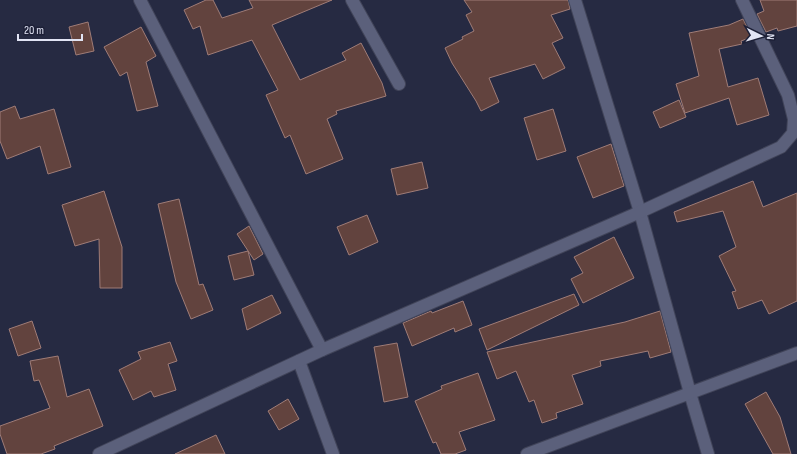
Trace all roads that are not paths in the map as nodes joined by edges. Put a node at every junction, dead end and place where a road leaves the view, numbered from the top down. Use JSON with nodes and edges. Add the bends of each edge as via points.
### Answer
{"nodes":[{"id":1,"x":140,"y":0,"type":"edge"},
{"id":2,"x":352,"y":0,"type":"edge"},
{"id":3,"x":575,"y":0,"type":"edge"},
{"id":4,"x":742,"y":0,"type":"edge"},
{"id":5,"x":399,"y":84,"type":"dead end"},
{"id":6,"x":792,"y":92,"type":"edge"},
{"id":7,"x":640,"y":212,"type":"junction"},
{"id":8,"x":322,"y":350,"type":"junction"},
{"id":9,"x":797,"y":353,"type":"edge"},
{"id":10,"x":299,"y":361,"type":"junction"},
{"id":11,"x":690,"y":393,"type":"junction"},
{"id":12,"x":99,"y":454,"type":"edge"},
{"id":13,"x":334,"y":454,"type":"edge"},
{"id":14,"x":527,"y":454,"type":"edge"},
{"id":15,"x":708,"y":454,"type":"edge"}],
"edges":[{"from":1,"to":8,"type":"street"},
{"from":2,"to":5,"type":"street"},
{"from":3,"to":7,"type":"street"},
{"from":4,"to":6,"type":"street"},
{"from":6,"to":7,"type":"street","via":[[793,133],[781,147]]},
{"from":7,"to":8,"type":"street"},
{"from":7,"to":11,"type":"street"},
{"from":8,"to":10,"type":"street"},
{"from":9,"to":11,"type":"street"},
{"from":10,"to":12,"type":"street"},
{"from":10,"to":13,"type":"street"},
{"from":11,"to":14,"type":"street"},
{"from":11,"to":15,"type":"street"}]}
